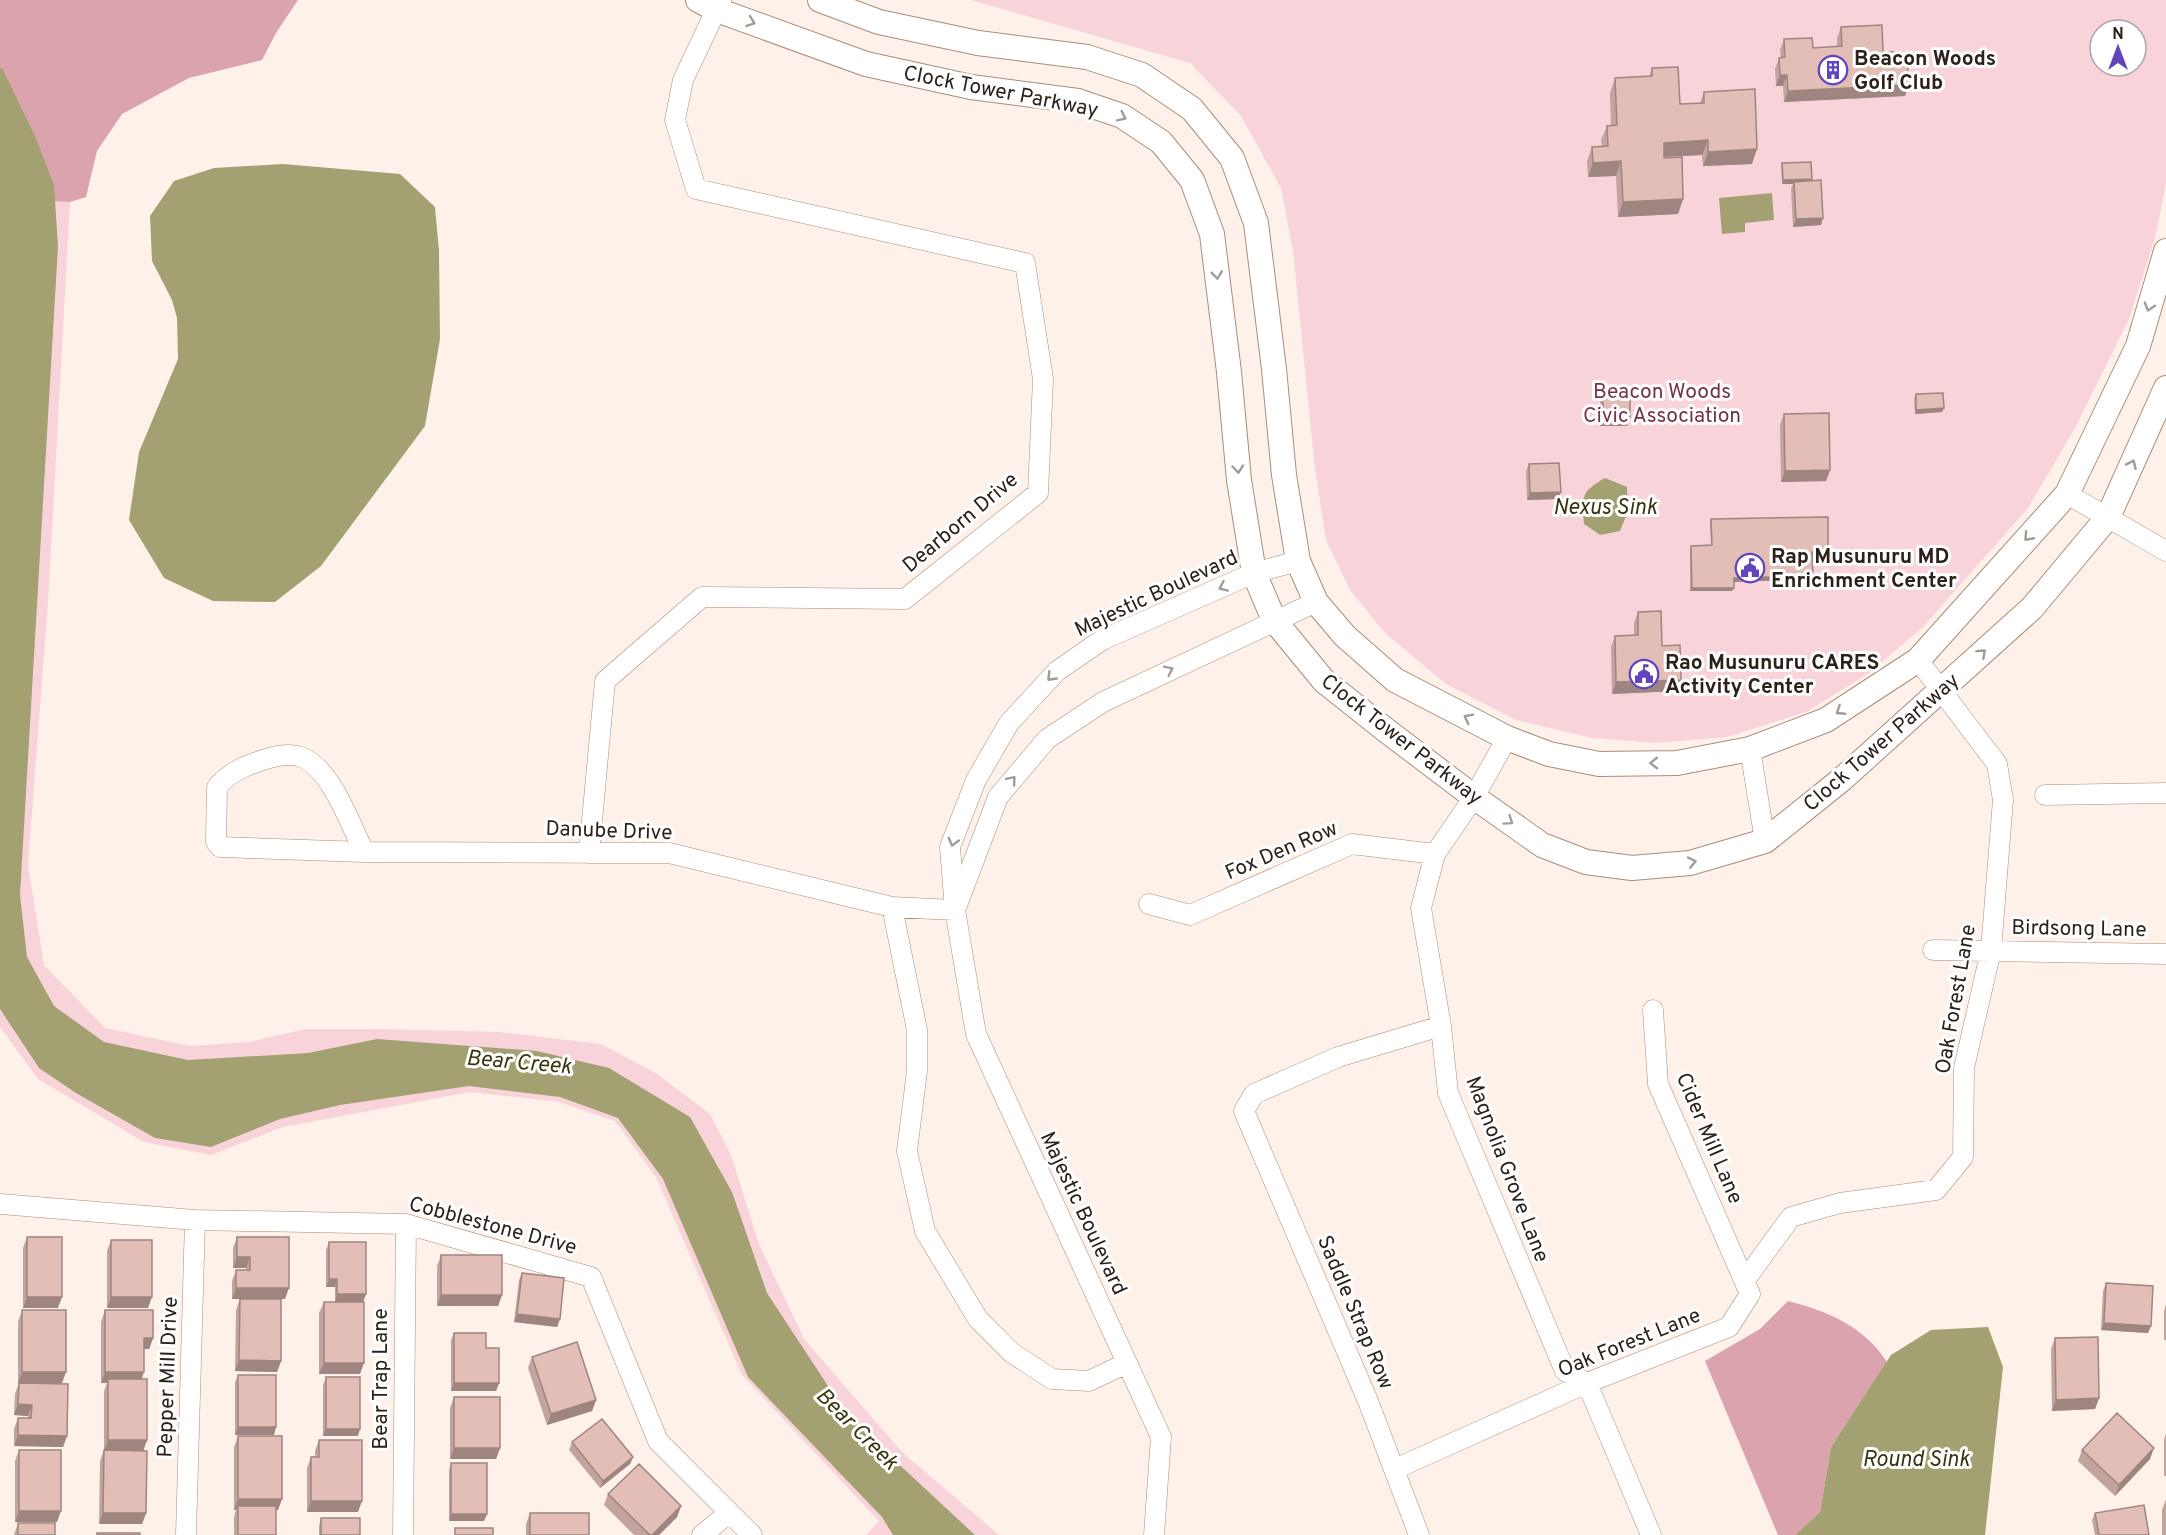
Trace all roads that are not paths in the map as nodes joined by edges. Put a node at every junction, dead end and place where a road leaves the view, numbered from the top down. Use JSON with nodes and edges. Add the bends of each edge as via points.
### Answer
{"nodes":[{"id":1,"x":820,"y":0,"type":"edge"},
{"id":2,"x":712,"y":3,"type":"edge"},
{"id":3,"x":2166,"y":251,"type":"edge"},
{"id":4,"x":2166,"y":388,"type":"edge"},
{"id":5,"x":2067,"y":494,"type":"junction"},
{"id":6,"x":2108,"y":517,"type":"junction"},
{"id":7,"x":2166,"y":551,"type":"edge"},
{"id":8,"x":1298,"y":561,"type":"junction"},
{"id":9,"x":1254,"y":573,"type":"junction"},
{"id":10,"x":1316,"y":602,"type":"junction"},
{"id":11,"x":1274,"y":620,"type":"junction"},
{"id":12,"x":1918,"y":660,"type":"junction"},
{"id":13,"x":1941,"y":690,"type":"junction"},
{"id":14,"x":1507,"y":738,"type":"junction"},
{"id":15,"x":1750,"y":749,"type":"junction"},
{"id":16,"x":2166,"y":793,"type":"edge"},
{"id":17,"x":2045,"y":795,"type":"dead end"},
{"id":18,"x":1474,"y":797,"type":"junction"},
{"id":19,"x":1765,"y":841,"type":"junction"},
{"id":20,"x":364,"y":852,"type":"junction"},
{"id":21,"x":589,"y":853,"type":"junction"},
{"id":22,"x":1435,"y":854,"type":"junction"},
{"id":23,"x":1149,"y":904,"type":"dead end"},
{"id":24,"x":892,"y":907,"type":"junction"},
{"id":25,"x":955,"y":910,"type":"junction"},
{"id":26,"x":1933,"y":950,"type":"dead end"},
{"id":27,"x":1991,"y":950,"type":"junction"},
{"id":28,"x":2166,"y":954,"type":"edge"},
{"id":29,"x":1653,"y":1010,"type":"dead end"},
{"id":30,"x":1441,"y":1026,"type":"junction"},
{"id":31,"x":0,"y":1204,"type":"edge"},
{"id":32,"x":195,"y":1220,"type":"junction"},
{"id":33,"x":406,"y":1224,"type":"junction"},
{"id":34,"x":1745,"y":1280,"type":"junction"},
{"id":35,"x":1127,"y":1363,"type":"junction"},
{"id":36,"x":1587,"y":1383,"type":"junction"},
{"id":37,"x":1395,"y":1469,"type":"junction"},
{"id":38,"x":729,"y":1513,"type":"junction"},
{"id":39,"x":186,"y":1535,"type":"edge"},
{"id":40,"x":403,"y":1535,"type":"edge"},
{"id":41,"x":702,"y":1535,"type":"edge"},
{"id":42,"x":752,"y":1535,"type":"edge"},
{"id":43,"x":1154,"y":1535,"type":"edge"},
{"id":44,"x":1419,"y":1535,"type":"edge"},
{"id":45,"x":1651,"y":1535,"type":"edge"}],
"edges":[{"from":1,"to":8,"type":"street","name":"Clock Tower Parkway","via":[[879,22],[978,43],[1087,57],[1142,75],[1192,109],[1232,158],[1256,223],[1284,475]]},
{"from":2,"to":9,"type":"street","name":"Clock Tower Parkway","one_way":true,"via":[[866,64],[971,87],[1078,101],[1122,116],[1161,142],[1192,180],[1212,234],[1239,480]]},
{"from":2,"to":21,"type":"street","name":"Dearborn Drive","via":[[683,80],[675,120],[696,189],[1025,263],[1043,379],[1038,493],[905,600],[702,597],[605,681]]},
{"from":3,"to":5,"type":"street","name":"Clock Tower Parkway","one_way":true,"via":[[2138,346]]},
{"from":6,"to":4,"type":"street","name":"Clock Tower Parkway","one_way":true},
{"from":5,"to":6,"type":"street"},
{"from":5,"to":12,"type":"street","name":"Clock Tower Parkway","one_way":true},
{"from":6,"to":7,"type":"street"},
{"from":13,"to":6,"type":"street","name":"Clock Tower Parkway","one_way":true,"via":[[2032,608]]},
{"from":8,"to":9,"type":"street","name":"Majestic Boulevard"},
{"from":8,"to":10,"type":"street","name":"Clock Tower Parkway"},
{"from":9,"to":11,"type":"street","name":"Clock Tower Parkway"},
{"from":9,"to":25,"type":"street","name":"Majestic Boulevard","one_way":true,"via":[[1102,640],[1057,671],[1009,723],[976,780],[950,847]]},
{"from":10,"to":11,"type":"street"},
{"from":14,"to":10,"type":"street","name":"Clock Tower Parkway","one_way":true,"via":[[1395,680],[1345,636]]},
{"from":11,"to":18,"type":"street","name":"Clock Tower Parkway","via":[[1324,681]]},
{"from":25,"to":11,"type":"street","one_way":true,"via":[[998,797],[1047,739],[1103,702]]},
{"from":12,"to":13,"type":"street","name":"Oak Forest Lane"},
{"from":12,"to":15,"type":"street","name":"Clock Tower Parkway","one_way":true,"via":[[1826,720]]},
{"from":13,"to":19,"type":"street","name":"Clock Tower Parkway","via":[[1841,780]]},
{"from":13,"to":27,"type":"street","name":"Oak Forest Lane","via":[[1997,764],[2003,800]]},
{"from":15,"to":14,"type":"street","name":"Clock Tower Parkway","one_way":true,"via":[[1677,763],[1599,764],[1549,754]]},
{"from":14,"to":18,"type":"street","name":"Magnolia Grove Lane"},
{"from":15,"to":19,"type":"street"},
{"from":16,"to":17,"type":"street"},
{"from":18,"to":19,"type":"street","name":"Clock Tower Parkway","one_way":true,"via":[[1542,845],[1586,862],[1632,868],[1690,863]]},
{"from":18,"to":22,"type":"street","name":"Magnolia Grove Lane"},
{"from":20,"to":20,"type":"street","name":"Danube Drive","via":[[220,847],[216,842],[217,787],[227,775],[247,766],[276,756],[299,756],[317,766],[332,787]]},
{"from":20,"to":21,"type":"street","name":"Danube Drive"},
{"from":21,"to":24,"type":"street","name":"Danube Drive","via":[[669,853]]},
{"from":22,"to":23,"type":"street","name":"Fox Den Row","via":[[1352,844],[1190,915]]},
{"from":22,"to":30,"type":"street","name":"Magnolia Grove Lane","via":[[1421,908]]},
{"from":24,"to":25,"type":"street","name":"Danube Drive"},
{"from":24,"to":35,"type":"street","via":[[917,1030],[907,1151],[925,1231],[978,1319],[1012,1353],[1052,1379],[1089,1380]]},
{"from":25,"to":35,"type":"street","name":"Majestic Boulevard","via":[[976,1034]]},
{"from":26,"to":27,"type":"street","name":"Birdsong Lane"},
{"from":27,"to":28,"type":"street","name":"Birdsong Lane"},
{"from":27,"to":34,"type":"street","name":"Oak Forest Lane","via":[[1964,1068],[1963,1157],[1936,1190],[1840,1203],[1791,1217]]},
{"from":29,"to":34,"type":"street","name":"Cider Mill Lane","via":[[1658,1084]]},
{"from":30,"to":36,"type":"street","name":"Magnolia Grove Lane","via":[[1448,1093],[1565,1371]]},
{"from":30,"to":37,"type":"street","name":"Saddle Strap Row","via":[[1338,1056],[1254,1094],[1244,1110]]},
{"from":31,"to":32,"type":"street","name":"Cobblestone Drive"},
{"from":32,"to":33,"type":"street","name":"Cobblestone Drive"},
{"from":32,"to":39,"type":"street","name":"Pepper Mill Drive"},
{"from":33,"to":38,"type":"street","name":"Cobblestone Drive","via":[[591,1277],[658,1441]]},
{"from":33,"to":40,"type":"street","name":"Bear Trap Lane"},
{"from":34,"to":36,"type":"street","name":"Oak Forest Lane","via":[[1750,1294],[1729,1327]]},
{"from":35,"to":43,"type":"street","name":"Majestic Boulevard","via":[[1161,1437]]},
{"from":36,"to":37,"type":"street","name":"Oak Forest Lane"},
{"from":36,"to":45,"type":"street"},
{"from":37,"to":44,"type":"street","name":"Saddle Strap Row"},
{"from":38,"to":41,"type":"street"},
{"from":38,"to":42,"type":"street","name":"Cobblestone Drive"}]}
